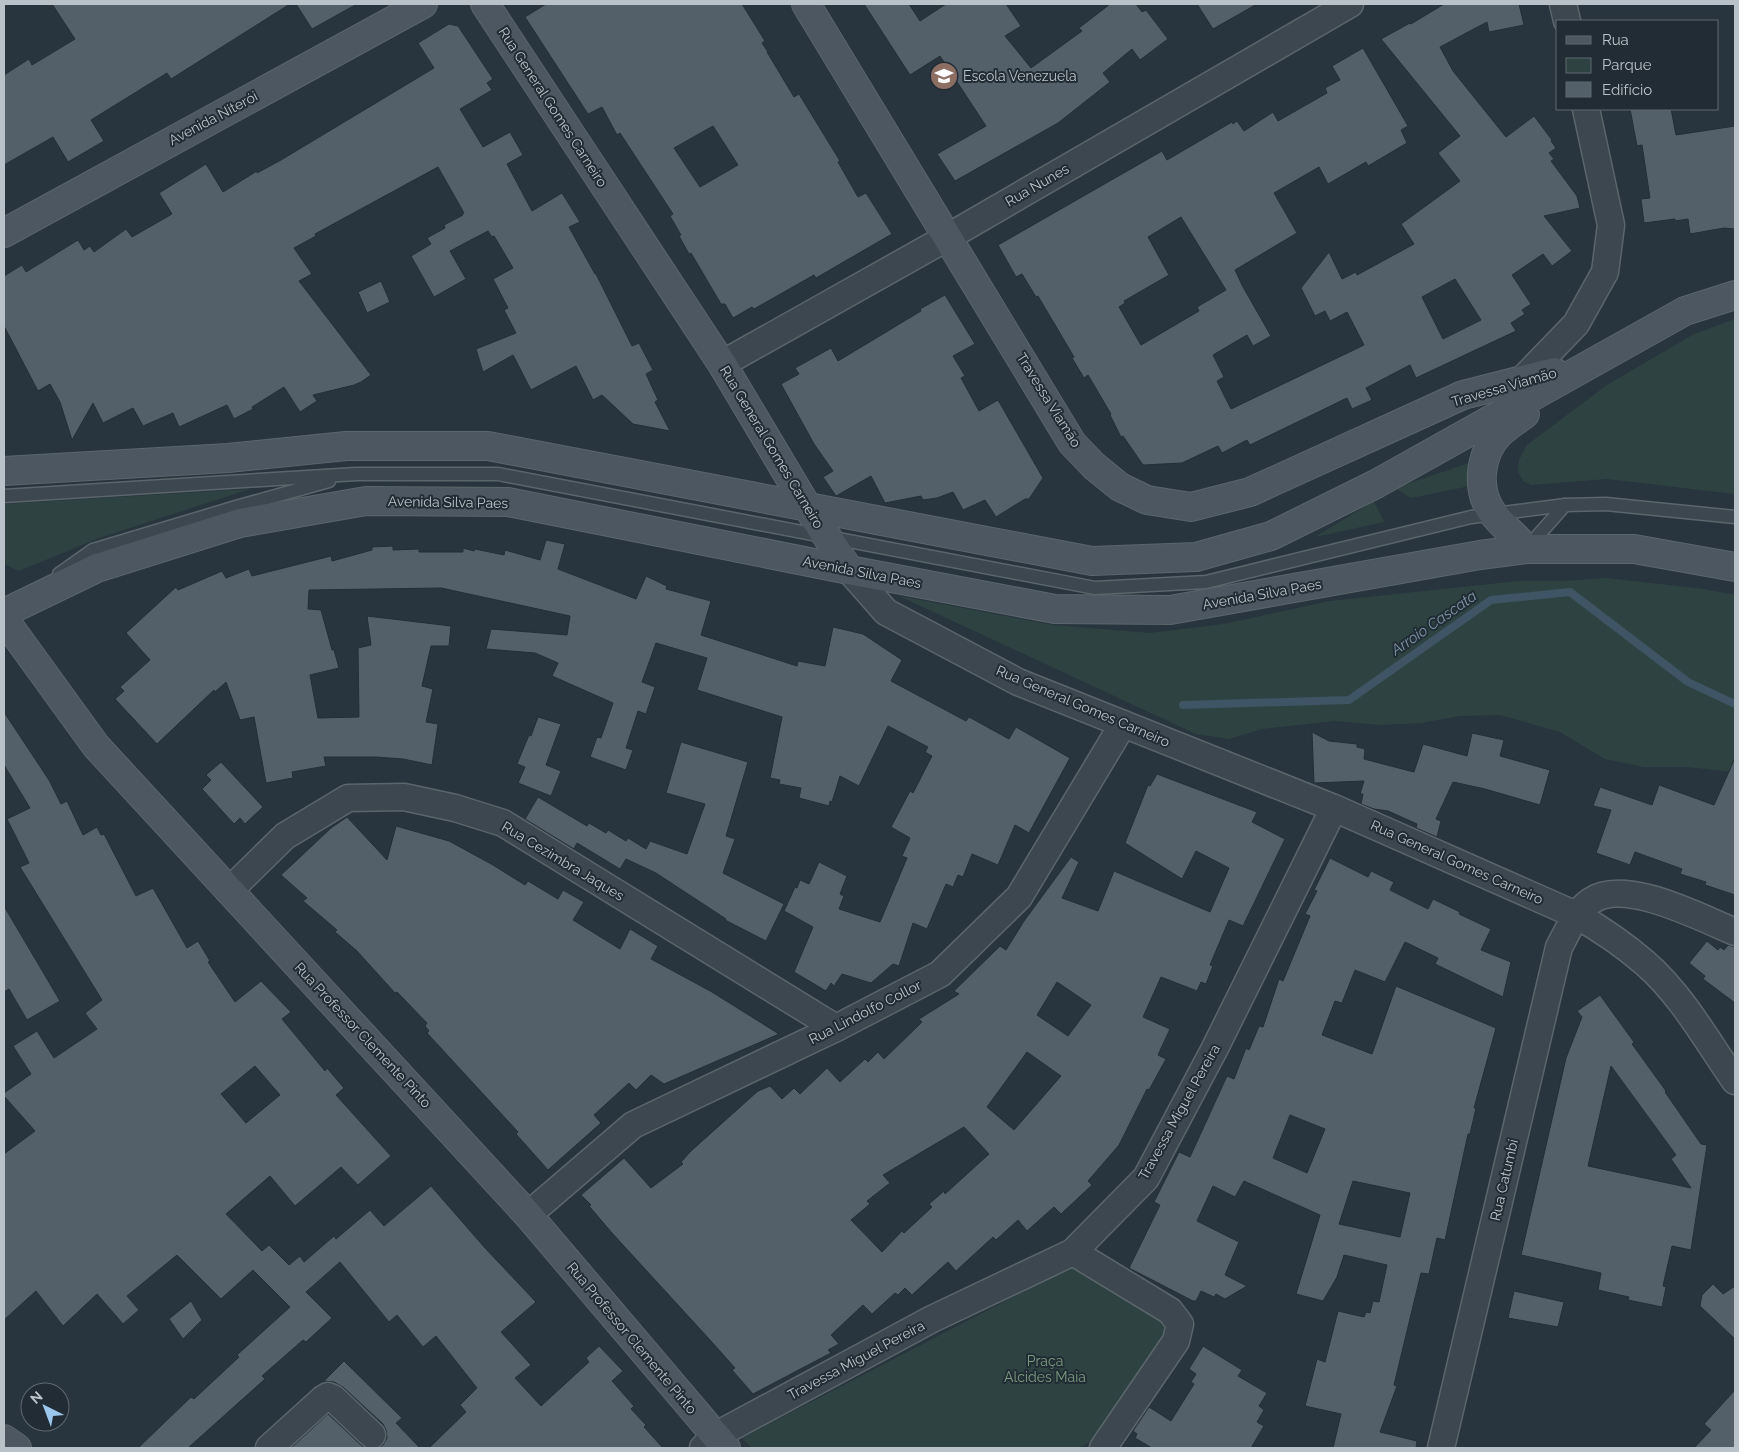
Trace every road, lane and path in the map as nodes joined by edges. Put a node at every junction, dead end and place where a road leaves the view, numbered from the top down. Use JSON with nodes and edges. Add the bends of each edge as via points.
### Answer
{"nodes":[{"id":1,"x":423,"y":4,"type":"edge"},
{"id":2,"x":485,"y":4,"type":"edge"},
{"id":3,"x":806,"y":4,"type":"edge"},
{"id":4,"x":1350,"y":4,"type":"edge"},
{"id":5,"x":1563,"y":4,"type":"edge"},
{"id":6,"x":1567,"y":20,"type":"edge"},
{"id":7,"x":1586,"y":110,"type":"edge"},
{"id":8,"x":4,"y":233,"type":"edge"},
{"id":9,"x":948,"y":237,"type":"junction"},
{"id":10,"x":1735,"y":295,"type":"edge"},
{"id":11,"x":1591,"y":362,"type":"junction"},
{"id":12,"x":722,"y":364,"type":"junction"},
{"id":13,"x":1521,"y":381,"type":"junction"},
{"id":14,"x":4,"y":471,"type":"edge"},
{"id":15,"x":356,"y":474,"type":"junction"},
{"id":16,"x":4,"y":496,"type":"edge"},
{"id":17,"x":1565,"y":505,"type":"junction"},
{"id":18,"x":806,"y":506,"type":"junction"},
{"id":19,"x":1493,"y":513,"type":"junction"},
{"id":20,"x":1735,"y":518,"type":"edge"},
{"id":21,"x":827,"y":538,"type":"junction"},
{"id":22,"x":1526,"y":549,"type":"junction"},
{"id":23,"x":1309,"y":558,"type":"junction"},
{"id":24,"x":1735,"y":567,"type":"edge"},
{"id":25,"x":849,"y":570,"type":"junction"},
{"id":26,"x":1170,"y":610,"type":"junction"},
{"id":27,"x":4,"y":612,"type":"edge"},
{"id":28,"x":4,"y":619,"type":"edge"},
{"id":29,"x":1123,"y":724,"type":"junction"},
{"id":30,"x":1334,"y":808,"type":"junction"},
{"id":31,"x":229,"y":891,"type":"junction"},
{"id":32,"x":1576,"y":914,"type":"junction"},
{"id":33,"x":1735,"y":932,"type":"edge"},
{"id":34,"x":836,"y":1028,"type":"junction"},
{"id":35,"x":1735,"y":1081,"type":"edge"},
{"id":36,"x":528,"y":1215,"type":"junction"},
{"id":37,"x":1073,"y":1252,"type":"junction"},
{"id":38,"x":372,"y":1435,"type":"dead end"},
{"id":39,"x":4,"y":1439,"type":"edge"},
{"id":40,"x":715,"y":1444,"type":"edge"},
{"id":41,"x":17,"y":1448,"type":"edge"},
{"id":42,"x":269,"y":1448,"type":"edge"},
{"id":43,"x":1103,"y":1448,"type":"edge"},
{"id":44,"x":1441,"y":1448,"type":"edge"}],
"edges":[{"from":1,"to":8,"type":"main road","name":"Avenida Niterói"},
{"from":2,"to":12,"type":"main road","name":"Rua General Gomes Carneiro"},
{"from":3,"to":9,"type":"main road","name":"Travessa Viamão"},
{"from":4,"to":9,"type":"street","name":"Rua Nunes"},
{"from":5,"to":6,"type":"street"},
{"from":7,"to":13,"type":"street","via":[[1611,225],[1605,272],[1576,324]]},
{"from":9,"to":12,"type":"street","name":"Rua Nunes"},
{"from":9,"to":13,"type":"main road","name":"Travessa Viamão","via":[[1072,443],[1120,487],[1147,500],[1192,506],[1250,492],[1464,395]]},
{"from":10,"to":11,"type":"main road","via":[[1685,311]]},
{"from":11,"to":13,"type":"main road","name":"Travessa Viamão"},
{"from":11,"to":18,"type":"main road","via":[[1376,484],[1271,536],[1196,557],[1092,561]]},
{"from":11,"to":19,"type":"main road","via":[[1500,434],[1487,450],[1481,471],[1483,493]]},
{"from":12,"to":18,"type":"main road","name":"Rua General Gomes Carneiro"},
{"from":14,"to":18,"type":"main road","via":[[228,458],[346,446],[488,446]]},
{"from":15,"to":16,"type":"lane"},
{"from":15,"to":21,"type":"lane","via":[[498,474]]},
{"from":15,"to":27,"type":"lane","via":[[93,550]]},
{"from":17,"to":19,"type":"lane"},
{"from":17,"to":20,"type":"lane","via":[[1606,504]]},
{"from":17,"to":22,"type":"lane"},
{"from":18,"to":21,"type":"main road","name":"Rua General Gomes Carneiro"},
{"from":19,"to":22,"type":"main road"},
{"from":19,"to":23,"type":"lane"},
{"from":21,"to":23,"type":"lane","via":[[1094,588],[1206,582]]},
{"from":21,"to":25,"type":"main road","name":"Rua General Gomes Carneiro"},
{"from":22,"to":24,"type":"main road","name":"Avenida Silva Paes","via":[[1634,549]]},
{"from":22,"to":26,"type":"main road","name":"Avenida Silva Paes"},
{"from":23,"to":26,"type":"lane"},
{"from":25,"to":26,"type":"main road","name":"Avenida Silva Paes","via":[[1055,608]]},
{"from":25,"to":27,"type":"main road","name":"Avenida Silva Paes","via":[[508,502],[366,501],[240,523],[97,568]]},
{"from":25,"to":29,"type":"street","name":"Rua General Gomes Carneiro","via":[[886,612],[1018,682]]},
{"from":28,"to":31,"type":"main road","name":"Rua Professor Clemente Pinto","via":[[96,746]]},
{"from":29,"to":30,"type":"street","name":"Rua General Gomes Carneiro"},
{"from":29,"to":34,"type":"street","name":"Rua Lindolfo Collor","via":[[1019,897],[940,974]]},
{"from":30,"to":32,"type":"street","name":"Rua General Gomes Carneiro"},
{"from":30,"to":37,"type":"street","name":"Travessa Miguel Pereira","via":[[1215,1048],[1146,1178]]},
{"from":31,"to":34,"type":"street","name":"Rua Cezimbra Jaques","via":[[285,836],[348,798],[404,796],[503,823]]},
{"from":31,"to":36,"type":"main road","name":"Rua Professor Clemente Pinto"},
{"from":32,"to":33,"type":"street","via":[[1592,900],[1611,893],[1634,894]]},
{"from":32,"to":35,"type":"street","name":"Rua General Gomes Carneiro","via":[[1612,936],[1646,964],[1680,1002]]},
{"from":32,"to":44,"type":"street","name":"Rua Catumbi","via":[[1558,947]]},
{"from":34,"to":36,"type":"street","name":"Rua Lindolfo Collor","via":[[634,1125]]},
{"from":36,"to":40,"type":"main road","name":"Rua Professor Clemente Pinto"},
{"from":37,"to":40,"type":"street","name":"Travessa Miguel Pereira","via":[[932,1319]]},
{"from":37,"to":43,"type":"street","via":[[1170,1311],[1180,1324],[1176,1341]]},
{"from":38,"to":42,"type":"street","via":[[328,1396]]},
{"from":39,"to":41,"type":"main road"}]}
